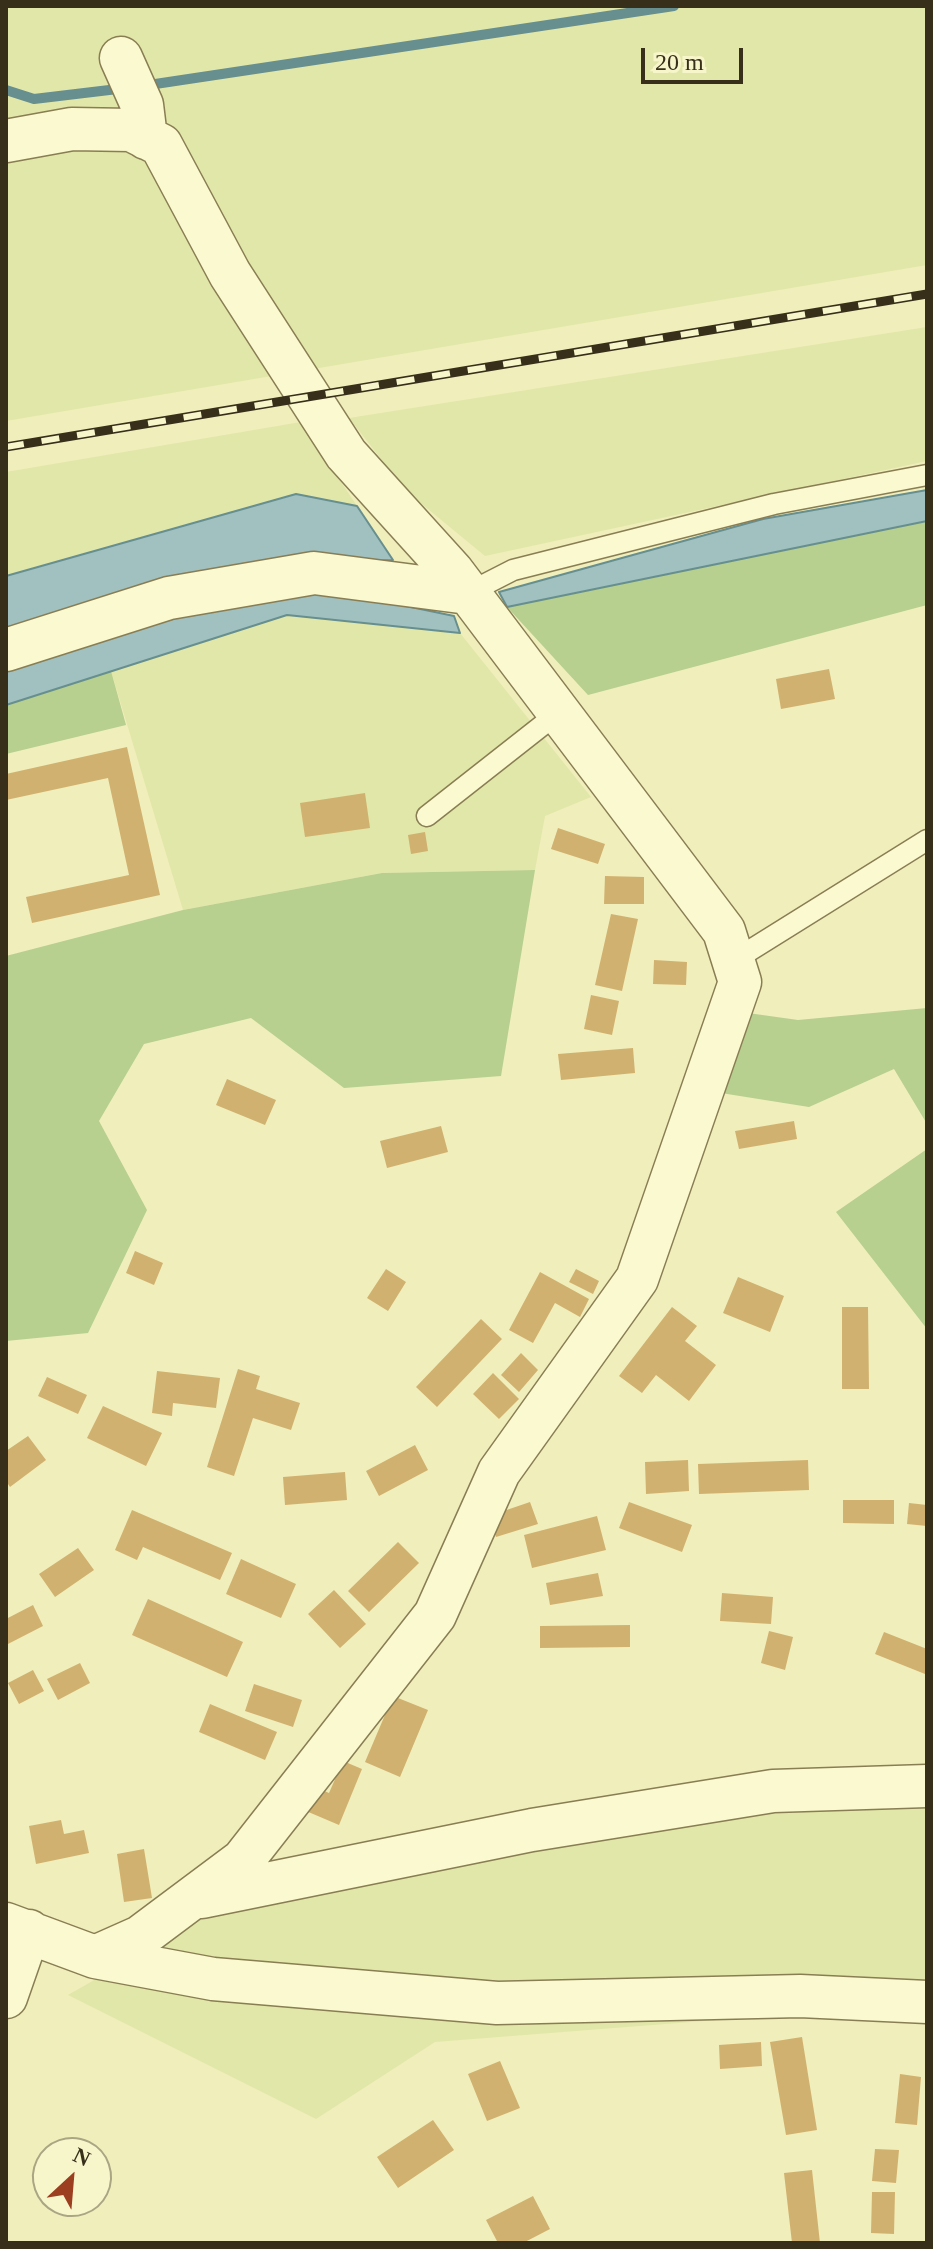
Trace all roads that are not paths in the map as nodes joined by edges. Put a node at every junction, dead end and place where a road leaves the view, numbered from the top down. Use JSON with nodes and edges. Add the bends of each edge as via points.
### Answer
{"nodes":[{"id":1,"x":6,"y":141,"type":"edge"},
{"id":2,"x":927,"y":475,"type":"edge"},
{"id":3,"x":468,"y":593,"type":"junction"},
{"id":4,"x":6,"y":650,"type":"edge"},
{"id":5,"x":558,"y":713,"type":"junction"},
{"id":6,"x":427,"y":816,"type":"dead end"},
{"id":7,"x":927,"y":840,"type":"edge"},
{"id":8,"x":733,"y":961,"type":"junction"},
{"id":9,"x":927,"y":1786,"type":"edge"},
{"id":10,"x":189,"y":1900,"type":"junction"},
{"id":11,"x":18,"y":1928,"type":"edge"},
{"id":12,"x":95,"y":1957,"type":"junction"},
{"id":13,"x":6,"y":1997,"type":"edge"},
{"id":14,"x":927,"y":2002,"type":"edge"}],
"edges":[{"from":1,"to":3,"type":"street","via":[[72,129],[131,130],[134,93],[230,274],[346,454]]},
{"from":2,"to":3,"type":"lane","via":[[774,504],[528,566]]},
{"from":3,"to":4,"type":"street","via":[[314,573],[169,598]]},
{"from":3,"to":5,"type":"street"},
{"from":5,"to":6,"type":"lane"},
{"from":5,"to":8,"type":"street","via":[[724,931]]},
{"from":7,"to":8,"type":"lane"},
{"from":8,"to":10,"type":"street","via":[[740,982],[637,1279],[499,1472],[435,1615],[243,1860]]},
{"from":9,"to":10,"type":"street","via":[[773,1791],[532,1830]]},
{"from":10,"to":12,"type":"street","via":[[140,1937]]},
{"from":11,"to":12,"type":"street"},
{"from":11,"to":13,"type":"street"},
{"from":12,"to":14,"type":"street","via":[[213,1979],[497,2003],[800,1996]]}]}
